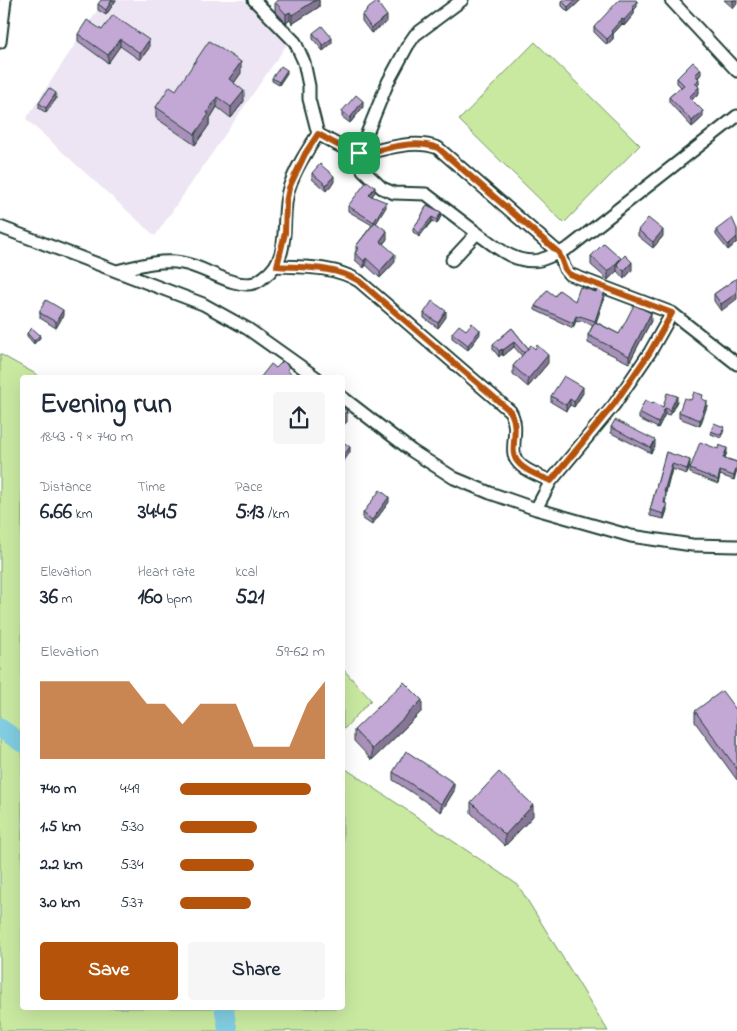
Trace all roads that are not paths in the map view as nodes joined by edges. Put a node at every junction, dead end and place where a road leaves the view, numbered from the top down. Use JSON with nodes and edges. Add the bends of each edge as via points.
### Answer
{"nodes":[{"id":1,"x":5,"y":0,"type":"edge"},
{"id":2,"x":254,"y":0,"type":"edge"},
{"id":3,"x":462,"y":0,"type":"edge"},
{"id":4,"x":671,"y":0,"type":"edge"},
{"id":5,"x":0,"y":42,"type":"edge"},
{"id":6,"x":737,"y":71,"type":"edge"},
{"id":7,"x":737,"y":116,"type":"edge"},
{"id":8,"x":318,"y":134,"type":"junction"},
{"id":9,"x":359,"y":153,"type":"junction"},
{"id":10,"x":0,"y":227,"type":"edge"},
{"id":11,"x":477,"y":233,"type":"junction"},
{"id":12,"x":559,"y":253,"type":"junction"},
{"id":13,"x":452,"y":260,"type":"dead end"},
{"id":14,"x":277,"y":266,"type":"junction"},
{"id":15,"x":118,"y":271,"type":"junction"},
{"id":16,"x":672,"y":313,"type":"junction"},
{"id":17,"x":737,"y":364,"type":"edge"},
{"id":18,"x":313,"y":375,"type":"edge"},
{"id":19,"x":345,"y":399,"type":"edge"},
{"id":20,"x":551,"y":481,"type":"junction"},
{"id":21,"x":536,"y":509,"type":"junction"},
{"id":22,"x":737,"y":546,"type":"edge"}],
"edges":[{"from":1,"to":5,"type":"street"},
{"from":2,"to":8,"type":"street","via":[[295,42],[304,62]]},
{"from":3,"to":9,"type":"street","via":[[415,35],[408,45],[388,82]]},
{"from":4,"to":6,"type":"street"},
{"from":7,"to":12,"type":"street"},
{"from":8,"to":9,"type":"street"},
{"from":8,"to":14,"type":"street","via":[[289,188],[285,233]]},
{"from":9,"to":11,"type":"street","via":[[363,170],[382,188],[394,193],[426,194]]},
{"from":9,"to":12,"type":"street","via":[[412,144],[438,148]]},
{"from":10,"to":15,"type":"street"},
{"from":11,"to":12,"type":"street","via":[[508,255],[522,260],[539,260]]},
{"from":11,"to":13,"type":"street"},
{"from":12,"to":16,"type":"street","via":[[569,274]]},
{"from":14,"to":15,"type":"street","via":[[256,282],[244,284],[181,262],[146,264]]},
{"from":14,"to":20,"type":"street","via":[[336,271],[359,281],[510,411],[516,422],[513,450],[517,461]]},
{"from":15,"to":18,"type":"street","via":[[204,304],[248,328]]},
{"from":16,"to":17,"type":"street"},
{"from":16,"to":20,"type":"street","via":[[614,404]]},
{"from":19,"to":21,"type":"street","via":[[412,451],[454,478]]},
{"from":20,"to":21,"type":"street"},
{"from":21,"to":22,"type":"street","via":[[631,536],[692,545]]}]}
